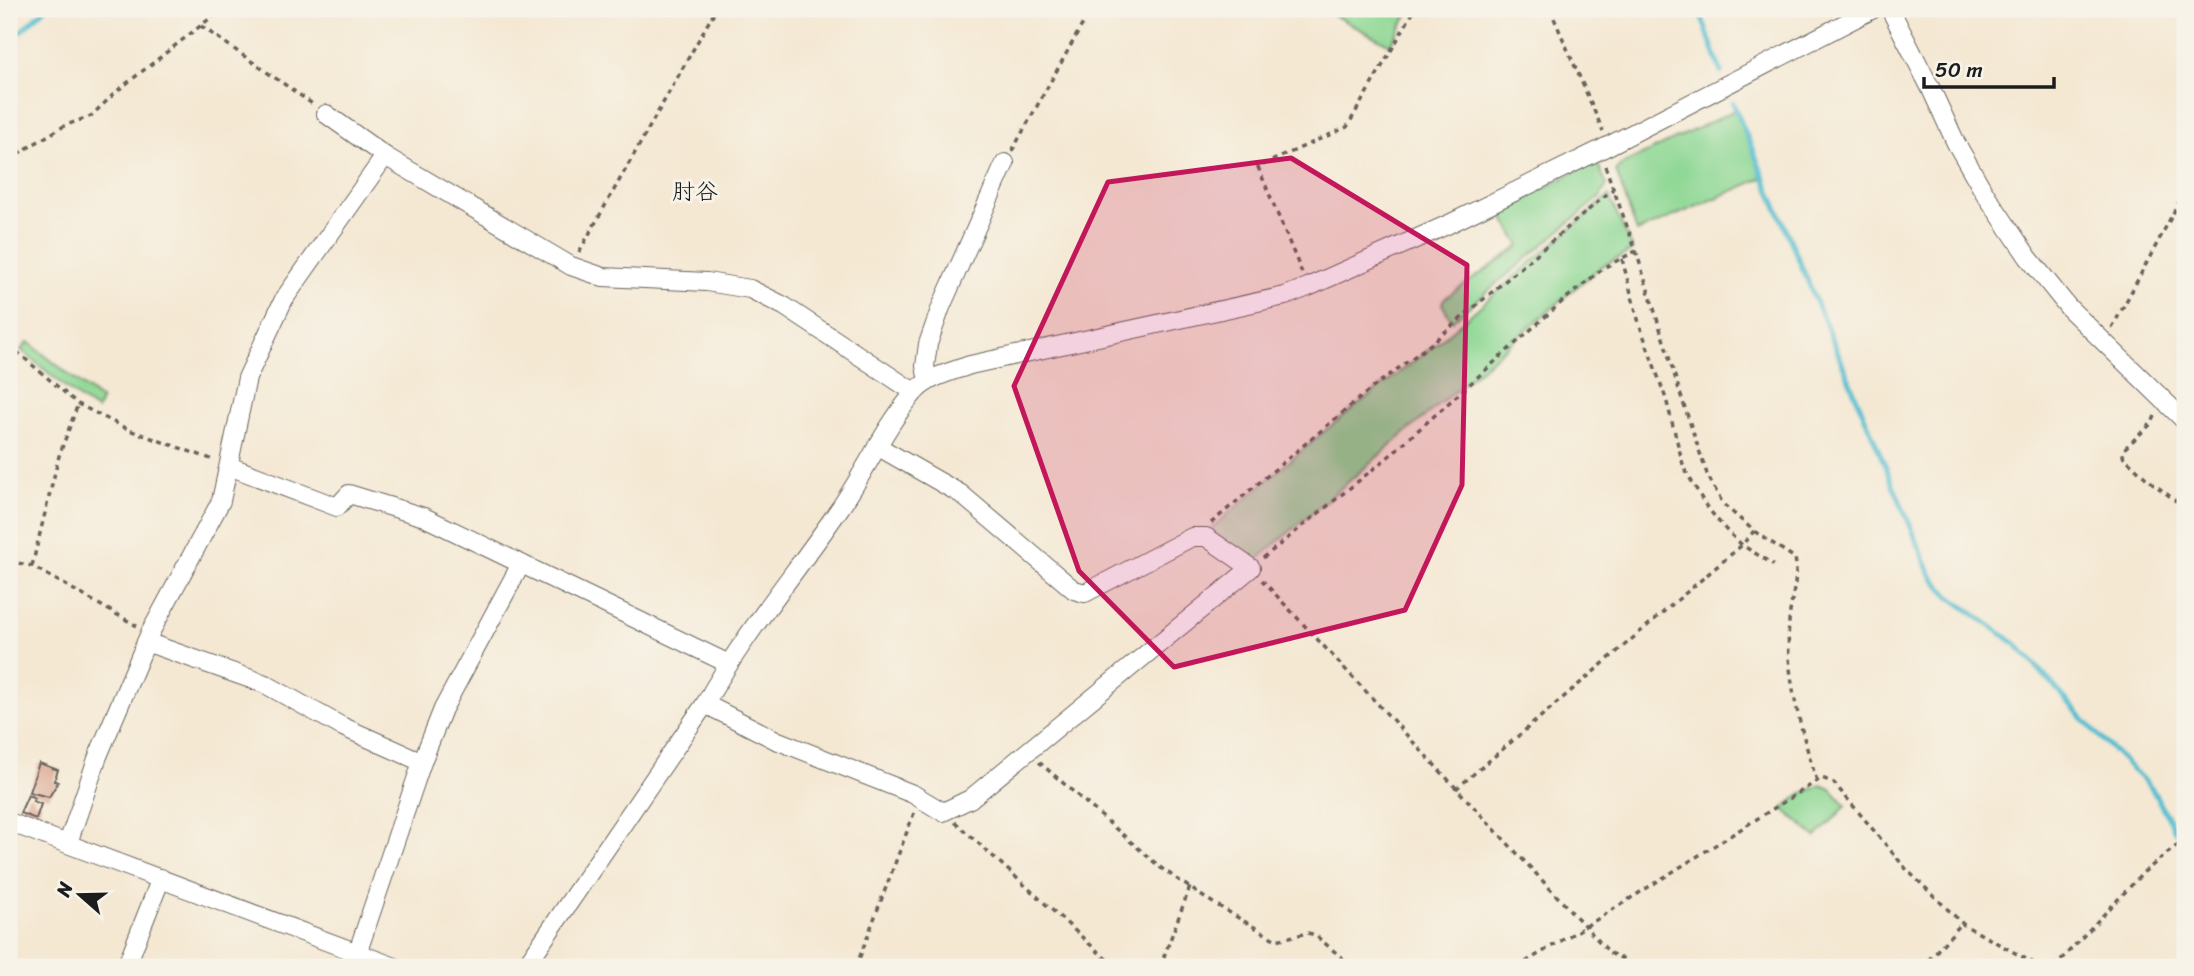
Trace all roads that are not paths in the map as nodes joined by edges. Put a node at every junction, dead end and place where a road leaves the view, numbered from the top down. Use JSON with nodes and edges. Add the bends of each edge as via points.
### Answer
{"nodes":[{"id":1,"x":1873,"y":9,"type":"edge"},
{"id":2,"x":1890,"y":9,"type":"edge"},
{"id":3,"x":326,"y":114,"type":"road end"},
{"id":4,"x":385,"y":156,"type":"junction"},
{"id":5,"x":1005,"y":163,"type":"road end"},
{"id":6,"x":921,"y":387,"type":"junction"},
{"id":7,"x":2185,"y":421,"type":"edge"},
{"id":8,"x":877,"y":446,"type":"junction"},
{"id":9,"x":229,"y":466,"type":"junction"},
{"id":10,"x":521,"y":564,"type":"junction"},
{"id":11,"x":148,"y":637,"type":"junction"},
{"id":12,"x":727,"y":663,"type":"junction"},
{"id":13,"x":705,"y":704,"type":"junction"},
{"id":14,"x":422,"y":762,"type":"junction"},
{"id":15,"x":9,"y":822,"type":"edge"},
{"id":16,"x":68,"y":843,"type":"junction"},
{"id":17,"x":161,"y":878,"type":"junction"},
{"id":18,"x":357,"y":954,"type":"junction"},
{"id":19,"x":127,"y":967,"type":"edge"},
{"id":20,"x":395,"y":967,"type":"edge"},
{"id":21,"x":526,"y":967,"type":"edge"}],
"edges":[{"from":1,"to":6,"type":"street","via":[[1604,148],[1308,287],[1285,296],[970,365]]},
{"from":2,"to":7,"type":"street","via":[[1956,144],[2028,257],[2068,307]]},
{"from":3,"to":4,"type":"street"},
{"from":4,"to":6,"type":"street","via":[[571,266],[603,277],[750,289]]},
{"from":4,"to":9,"type":"street","via":[[284,299],[247,378]]},
{"from":5,"to":6,"type":"street","via":[[941,307],[928,344]]},
{"from":6,"to":8,"type":"street"},
{"from":8,"to":12,"type":"street","via":[[838,511]]},
{"from":8,"to":13,"type":"street","via":[[961,494],[1074,590],[1085,593],[1192,537],[1206,537],[1251,568],[971,799],[943,812]]},
{"from":9,"to":10,"type":"street","via":[[337,507],[349,494],[424,517]]},
{"from":9,"to":11,"type":"street","via":[[221,501]]},
{"from":10,"to":12,"type":"street"},
{"from":10,"to":14,"type":"street","via":[[443,709]]},
{"from":11,"to":14,"type":"street","via":[[265,684],[341,726]]},
{"from":11,"to":16,"type":"street","via":[[98,756]]},
{"from":12,"to":13,"type":"street"},
{"from":13,"to":21,"type":"street"},
{"from":14,"to":18,"type":"street"},
{"from":15,"to":16,"type":"street"},
{"from":16,"to":17,"type":"street"},
{"from":17,"to":18,"type":"street"},
{"from":17,"to":19,"type":"street"},
{"from":18,"to":20,"type":"street"}]}
